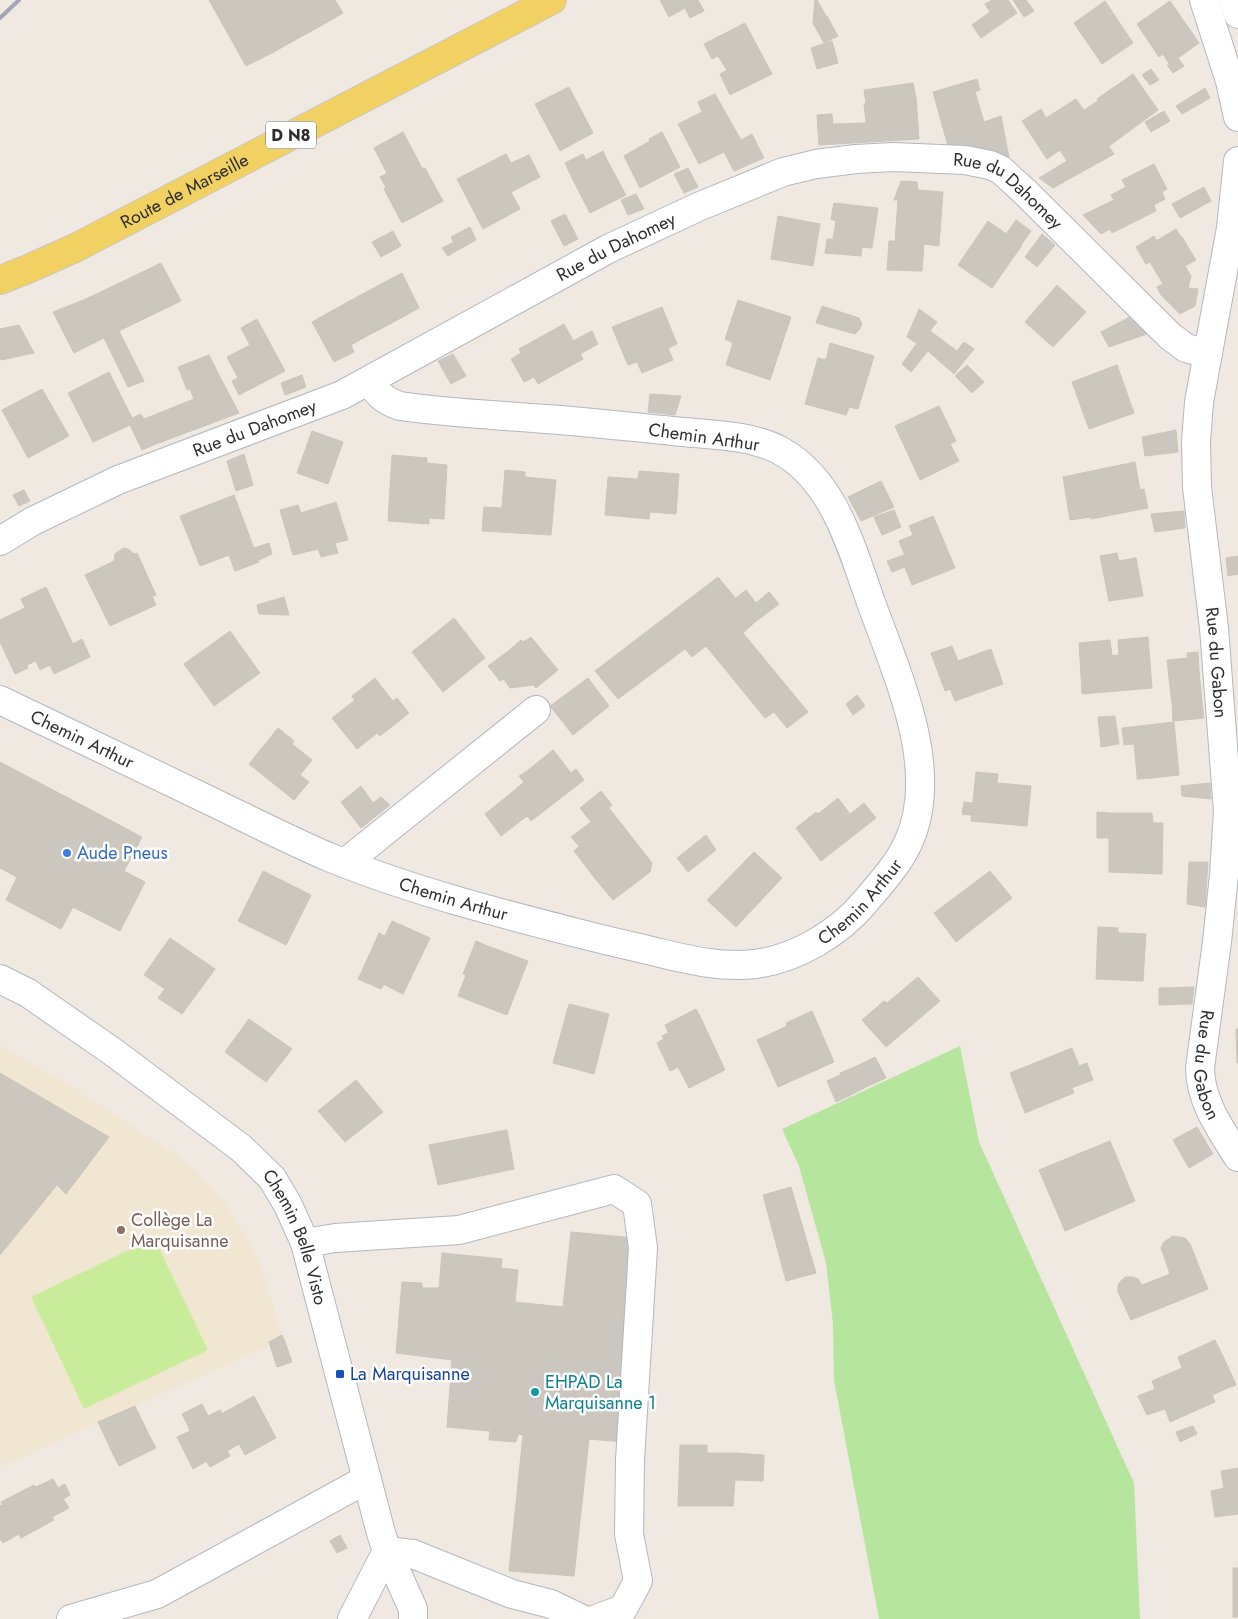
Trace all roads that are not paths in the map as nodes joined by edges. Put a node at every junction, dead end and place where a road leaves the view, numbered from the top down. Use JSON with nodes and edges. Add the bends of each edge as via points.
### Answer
{"nodes":[{"id":1,"x":552,"y":0,"type":"edge"},
{"id":2,"x":1204,"y":0,"type":"edge"},
{"id":3,"x":1233,"y":0,"type":"edge"},
{"id":4,"x":1238,"y":14,"type":"edge"},
{"id":5,"x":1238,"y":117,"type":"edge"},
{"id":6,"x":1238,"y":161,"type":"edge"},
{"id":7,"x":0,"y":280,"type":"edge"},
{"id":8,"x":1208,"y":354,"type":"junction"},
{"id":9,"x":370,"y":380,"type":"junction"},
{"id":10,"x":0,"y":541,"type":"edge"},
{"id":11,"x":0,"y":700,"type":"edge"},
{"id":12,"x":536,"y":710,"type":"dead end"},
{"id":13,"x":1233,"y":793,"type":"edge"},
{"id":14,"x":345,"y":863,"type":"junction"},
{"id":15,"x":0,"y":979,"type":"edge"},
{"id":16,"x":1238,"y":1157,"type":"edge"},
{"id":17,"x":305,"y":1243,"type":"junction"},
{"id":18,"x":367,"y":1479,"type":"junction"},
{"id":19,"x":400,"y":1552,"type":"junction"},
{"id":20,"x":71,"y":1619,"type":"edge"},
{"id":21,"x":352,"y":1619,"type":"edge"},
{"id":22,"x":413,"y":1619,"type":"edge"},
{"id":23,"x":582,"y":1619,"type":"edge"},
{"id":24,"x":596,"y":1619,"type":"edge"}],
"edges":[{"from":1,"to":7,"type":"main road","name":"Route de Marseille","number":"D N8","via":[[75,248]]},
{"from":2,"to":5,"type":"street"},
{"from":3,"to":4,"type":"street"},
{"from":6,"to":8,"type":"street","name":"Rue du Gabon","via":[[1231,228]]},
{"from":8,"to":9,"type":"street","name":"Rue du Dahomey","via":[[1186,348],[1170,336],[1001,170],[965,160],[893,157],[816,164],[765,178],[698,206],[608,249]]},
{"from":8,"to":13,"type":"street","name":"Rue du Gabon","via":[[1197,417],[1197,486]]},
{"from":9,"to":10,"type":"street","name":"Rue du Dahomey","via":[[307,410],[118,480],[33,521]]},
{"from":9,"to":14,"type":"street","name":"Chemin Arthur","via":[[382,398],[400,406],[730,437],[783,452],[817,483],[846,535],[916,738],[920,784],[917,815],[909,841],[902,855],[859,909],[807,947],[778,959],[753,964],[701,962],[606,940],[447,897]]},
{"from":11,"to":14,"type":"street","name":"Chemin Arthur"},
{"from":12,"to":14,"type":"street"},
{"from":13,"to":16,"type":"street","name":"Rue du Gabon","via":[[1228,810],[1224,875],[1200,1080],[1212,1113]]},
{"from":15,"to":17,"type":"street","name":"Chemin Belle Visto","via":[[28,993],[241,1148],[272,1178]]},
{"from":17,"to":18,"type":"street","name":"Chemin Belle Visto"},
{"from":17,"to":24,"type":"street","via":[[459,1230],[614,1189],[637,1204],[643,1248],[630,1460],[629,1534],[638,1581],[622,1609]]},
{"from":18,"to":19,"type":"street","name":"Chemin Belle Visto"},
{"from":18,"to":20,"type":"street","via":[[157,1594]]},
{"from":19,"to":21,"type":"street"},
{"from":19,"to":22,"type":"street","name":"Chemin Belle Visto"},
{"from":19,"to":23,"type":"street","via":[[512,1594],[551,1604]]}]}
